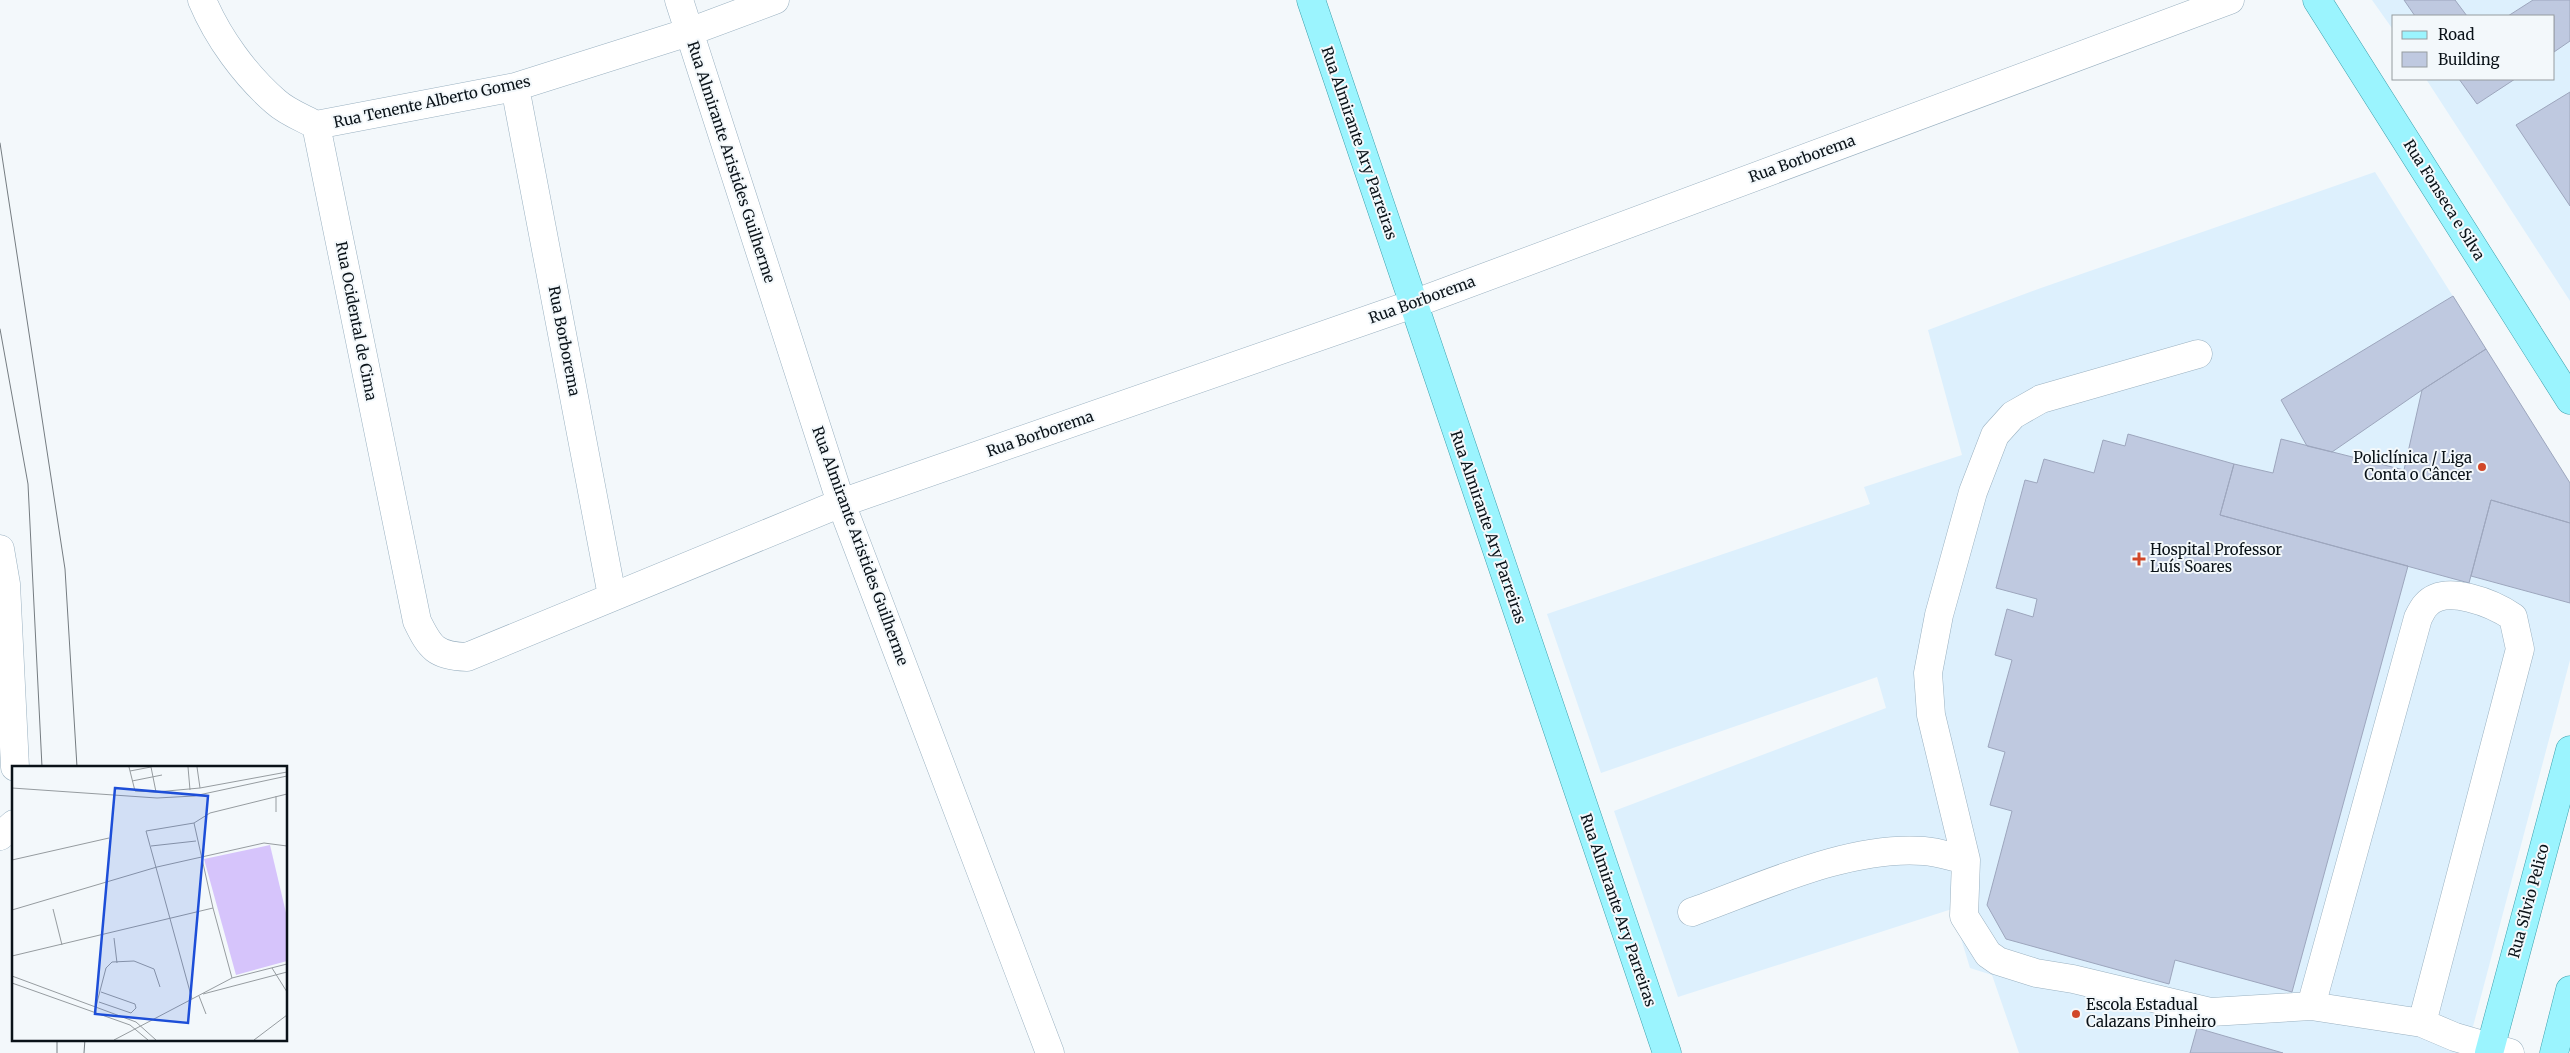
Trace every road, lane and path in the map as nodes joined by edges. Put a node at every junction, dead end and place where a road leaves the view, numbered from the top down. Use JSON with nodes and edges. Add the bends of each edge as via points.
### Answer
{"nodes":[{"id":1,"x":202,"y":0,"type":"edge"},
{"id":2,"x":679,"y":0,"type":"edge"},
{"id":3,"x":775,"y":0,"type":"edge"},
{"id":4,"x":1310,"y":0,"type":"edge"},
{"id":5,"x":2230,"y":0,"type":"edge"},
{"id":6,"x":2317,"y":0,"type":"edge"},
{"id":7,"x":689,"y":32,"type":"junction"},
{"id":8,"x":515,"y":87,"type":"junction"},
{"id":9,"x":316,"y":125,"type":"junction"},
{"id":10,"x":1413,"y":304,"type":"junction"},
{"id":11,"x":2198,"y":354,"type":"dead end"},
{"id":12,"x":2570,"y":400,"type":"edge"},
{"id":13,"x":841,"y":503,"type":"junction"},
{"id":14,"x":0,"y":549,"type":"edge"},
{"id":15,"x":3,"y":585,"type":"edge"},
{"id":16,"x":612,"y":596,"type":"junction"},
{"id":17,"x":467,"y":657,"type":"joint"},
{"id":18,"x":2570,"y":750,"type":"edge"},
{"id":19,"x":15,"y":766,"type":"edge"},
{"id":20,"x":12,"y":826,"type":"edge"},
{"id":21,"x":0,"y":836,"type":"edge"},
{"id":22,"x":1966,"y":860,"type":"junction"},
{"id":23,"x":1692,"y":912,"type":"dead end"},
{"id":24,"x":2570,"y":990,"type":"edge"},
{"id":25,"x":2311,"y":1006,"type":"junction"},
{"id":26,"x":2422,"y":1023,"type":"junction"},
{"id":27,"x":2496,"y":1051,"type":"edge"},
{"id":28,"x":1050,"y":1053,"type":"edge"},
{"id":29,"x":1667,"y":1053,"type":"edge"},
{"id":30,"x":2554,"y":1053,"type":"edge"}],
"edges":[{"from":1,"to":9,"type":"street","via":[[238,62],[277,103]]},
{"from":2,"to":7,"type":"street","name":"Rua Almirante Aristides Guilherme"},
{"from":3,"to":7,"type":"street","name":"Rua Tenente Alberto Gomes"},
{"from":4,"to":10,"type":"main road","name":"Rua Almirante Ary Parreiras"},
{"from":5,"to":10,"type":"street","name":"Rua Borborema"},
{"from":6,"to":12,"type":"main road","name":"Rua Fonseca e Silva"},
{"from":7,"to":8,"type":"street","name":"Rua Tenente Alberto Gomes"},
{"from":7,"to":13,"type":"street","name":"Rua Almirante Aristides Guilherme"},
{"from":8,"to":9,"type":"street","name":"Rua Tenente Alberto Gomes"},
{"from":8,"to":16,"type":"street","name":"Rua Borborema"},
{"from":9,"to":17,"type":"street","name":"Rua Ocidental de Cima","via":[[417,621],[435,650],[450,656]]},
{"from":10,"to":13,"type":"street","name":"Rua Borborema"},
{"from":10,"to":29,"type":"main road","name":"Rua Almirante Ary Parreiras"},
{"from":11,"to":22,"type":"street","via":[[2041,399],[2013,415],[1995,435],[1973,492],[1938,615],[1928,673],[1931,715]]},
{"from":13,"to":16,"type":"street","name":"Rua Borborema"},
{"from":13,"to":28,"type":"street","name":"Rua Almirante Aristides Guilherme"},
{"from":14,"to":15,"type":"street"},
{"from":15,"to":19,"type":"street"},
{"from":16,"to":17,"type":"street","name":"Rua Borborema"},
{"from":18,"to":27,"type":"main road","name":"Rua Sílvio Pelico"},
{"from":20,"to":21,"type":"street"},
{"from":22,"to":23,"type":"street","via":[[1925,851],[1887,851],[1845,858]]},
{"from":22,"to":25,"type":"street","via":[[1964,916],[1981,945],[1998,960],[2036,973],[2211,1012]]},
{"from":24,"to":30,"type":"main road"},
{"from":25,"to":26,"type":"street"},
{"from":25,"to":26,"type":"street","via":[[2418,618],[2426,604],[2444,596],[2457,596],[2500,608],[2513,617],[2520,649]]},
{"from":26,"to":27,"type":"street"}]}
